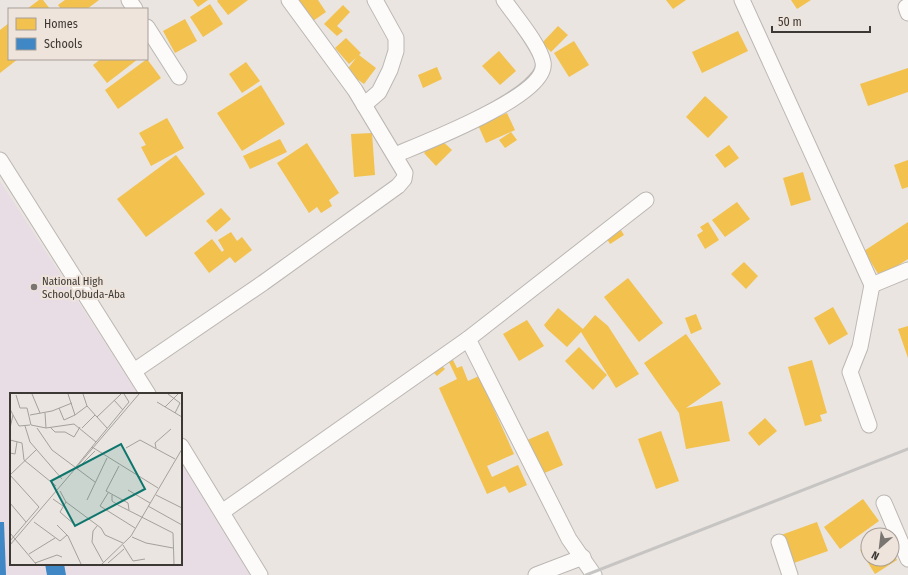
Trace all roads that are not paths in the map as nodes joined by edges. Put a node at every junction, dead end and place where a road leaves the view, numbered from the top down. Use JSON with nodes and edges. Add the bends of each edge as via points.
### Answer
{"nodes":[{"id":1,"x":289,"y":0,"type":"edge"},
{"id":2,"x":374,"y":0,"type":"edge"},
{"id":3,"x":504,"y":0,"type":"edge"},
{"id":4,"x":742,"y":0,"type":"edge"},
{"id":5,"x":148,"y":29,"type":"edge"},
{"id":6,"x":179,"y":77,"type":"dead end"},
{"id":7,"x":364,"y":105,"type":"junction"},
{"id":8,"x":395,"y":154,"type":"junction"},
{"id":9,"x":0,"y":160,"type":"edge"},
{"id":10,"x":646,"y":200,"type":"dead end"},
{"id":11,"x":908,"y":270,"type":"edge"},
{"id":12,"x":872,"y":285,"type":"junction"},
{"id":13,"x":468,"y":339,"type":"junction"},
{"id":14,"x":134,"y":371,"type":"junction"},
{"id":15,"x":147,"y":393,"type":"edge"},
{"id":16,"x":869,"y":425,"type":"dead end"},
{"id":17,"x":182,"y":448,"type":"edge"},
{"id":18,"x":884,"y":503,"type":"dead end"},
{"id":19,"x":222,"y":512,"type":"junction"},
{"id":20,"x":779,"y":542,"type":"dead end"},
{"id":21,"x":583,"y":557,"type":"junction"},
{"id":22,"x":908,"y":559,"type":"edge"},
{"id":23,"x":260,"y":575,"type":"edge"},
{"id":24,"x":536,"y":575,"type":"edge"},
{"id":25,"x":594,"y":575,"type":"edge"},
{"id":26,"x":790,"y":575,"type":"edge"}],
"edges":[{"from":1,"to":7,"type":"street"},
{"from":2,"to":7,"type":"street","via":[[396,38],[396,51],[379,92]]},
{"from":3,"to":8,"type":"street","via":[[538,48],[544,63],[540,77],[524,92],[480,117]]},
{"from":4,"to":12,"type":"street"},
{"from":5,"to":6,"type":"street"},
{"from":7,"to":8,"type":"street"},
{"from":8,"to":14,"type":"street","via":[[405,173],[398,186]]},
{"from":9,"to":14,"type":"street"},
{"from":10,"to":13,"type":"street"},
{"from":11,"to":12,"type":"street"},
{"from":12,"to":16,"type":"street","via":[[860,347],[850,372]]},
{"from":13,"to":19,"type":"street"},
{"from":13,"to":21,"type":"street","via":[[569,539]]},
{"from":14,"to":15,"type":"street"},
{"from":17,"to":19,"type":"street"},
{"from":18,"to":22,"type":"street"},
{"from":19,"to":23,"type":"street"},
{"from":20,"to":26,"type":"street"},
{"from":21,"to":24,"type":"street"},
{"from":21,"to":25,"type":"street"}]}
